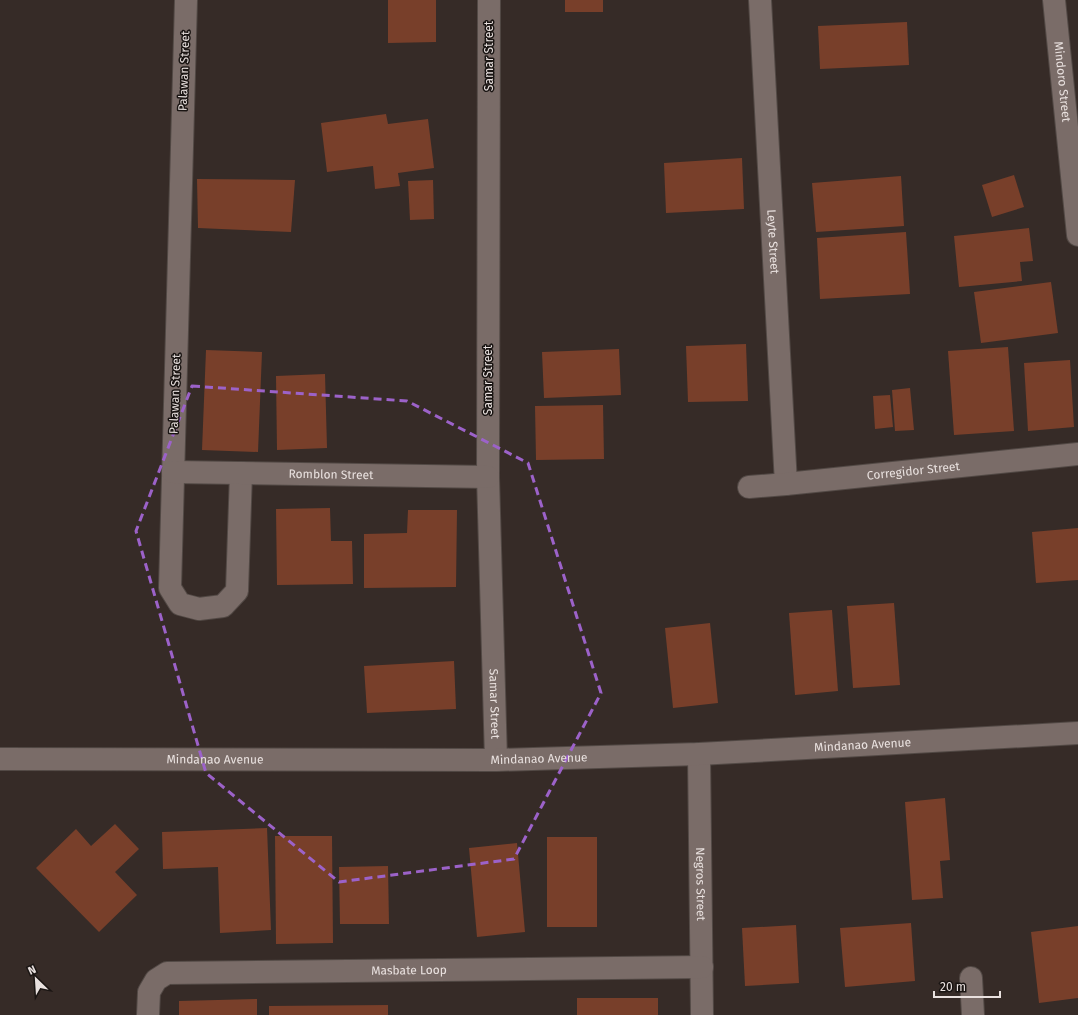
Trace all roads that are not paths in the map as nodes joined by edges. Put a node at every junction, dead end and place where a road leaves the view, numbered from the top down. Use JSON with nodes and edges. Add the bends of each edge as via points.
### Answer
{"nodes":[{"id":1,"x":186,"y":0,"type":"edge"},
{"id":2,"x":489,"y":0,"type":"edge"},
{"id":3,"x":760,"y":0,"type":"edge"},
{"id":4,"x":1054,"y":0,"type":"edge"},
{"id":5,"x":1078,"y":235,"type":"edge"},
{"id":6,"x":1078,"y":454,"type":"edge"},
{"id":7,"x":174,"y":472,"type":"junction"},
{"id":8,"x":241,"y":474,"type":"junction"},
{"id":9,"x":488,"y":477,"type":"junction"},
{"id":10,"x":786,"y":484,"type":"junction"},
{"id":11,"x":749,"y":487,"type":"dead end"},
{"id":12,"x":1078,"y":733,"type":"edge"},
{"id":13,"x":699,"y":754,"type":"junction"},
{"id":14,"x":0,"y":760,"type":"edge"},
{"id":15,"x":496,"y":760,"type":"junction"},
{"id":16,"x":702,"y":967,"type":"junction"},
{"id":17,"x":971,"y":978,"type":"dead end"},
{"id":18,"x":148,"y":1015,"type":"edge"},
{"id":19,"x":702,"y":1015,"type":"edge"},
{"id":20,"x":973,"y":1015,"type":"edge"}],
"edges":[{"from":1,"to":7,"type":"street","name":"Palawan Street"},
{"from":2,"to":9,"type":"street","name":"Samar Street"},
{"from":3,"to":10,"type":"street","name":"Leyte Street"},
{"from":4,"to":5,"type":"street","name":"Mindoro Street"},
{"from":6,"to":10,"type":"street","name":"Corregidor Street"},
{"from":7,"to":8,"type":"street","name":"Romblon Street"},
{"from":7,"to":8,"type":"street","name":"Palawan Street","via":[[170,588],[180,604],[199,609],[222,606],[237,591]]},
{"from":8,"to":9,"type":"street","name":"Romblon Street"},
{"from":9,"to":15,"type":"street","name":"Samar Street"},
{"from":10,"to":11,"type":"street","name":"Corregidor Street"},
{"from":12,"to":13,"type":"street","name":"Mindanao Avenue"},
{"from":13,"to":15,"type":"street","name":"Mindanao Avenue"},
{"from":13,"to":16,"type":"street","name":"Negros Street"},
{"from":14,"to":15,"type":"street","name":"Mindanao Avenue"},
{"from":16,"to":18,"type":"street","name":"Masbate Loop","via":[[167,973],[156,980],[149,992]]},
{"from":16,"to":19,"type":"street","name":"Negros Street"},
{"from":17,"to":20,"type":"street"}]}
